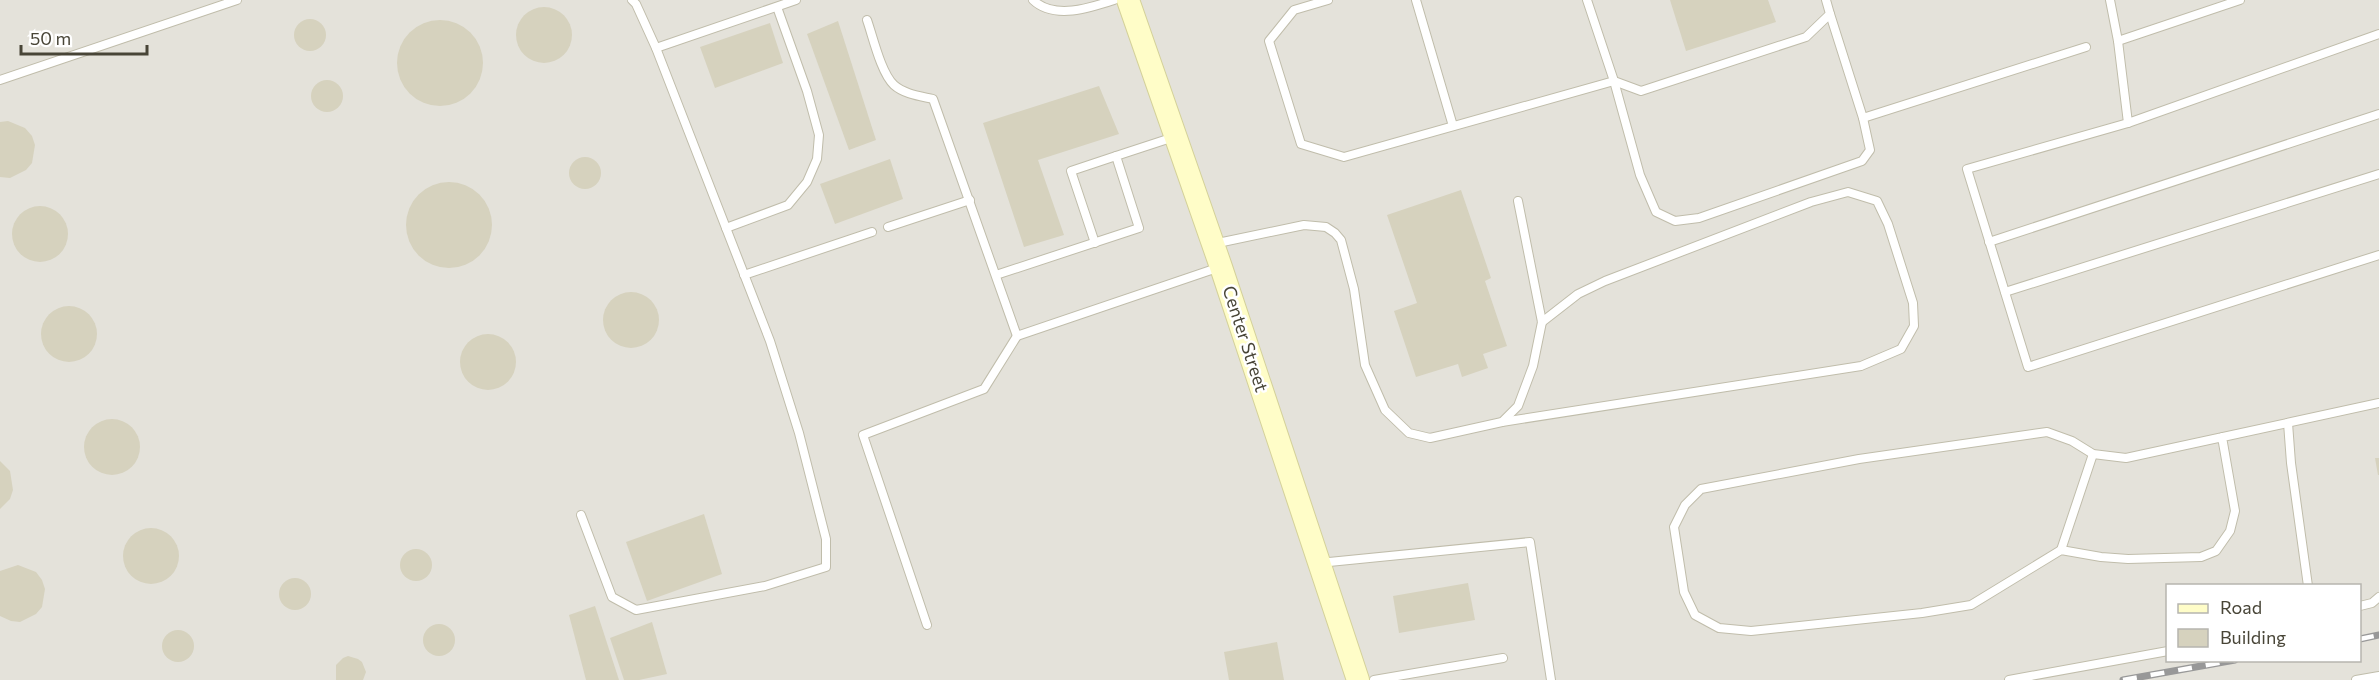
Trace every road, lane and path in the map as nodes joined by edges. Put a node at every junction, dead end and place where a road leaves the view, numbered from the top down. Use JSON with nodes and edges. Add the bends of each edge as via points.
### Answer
{"nodes":[{"id":1,"x":237,"y":0,"type":"edge"},
{"id":2,"x":632,"y":0,"type":"edge"},
{"id":3,"x":796,"y":0,"type":"edge"},
{"id":4,"x":1034,"y":0,"type":"edge"},
{"id":5,"x":1114,"y":0,"type":"edge"},
{"id":6,"x":1128,"y":0,"type":"edge"},
{"id":7,"x":1328,"y":0,"type":"edge"},
{"id":8,"x":1416,"y":0,"type":"edge"},
{"id":9,"x":1587,"y":0,"type":"edge"},
{"id":10,"x":1826,"y":0,"type":"edge"},
{"id":11,"x":2110,"y":0,"type":"edge"},
{"id":12,"x":2240,"y":0,"type":"edge"},
{"id":13,"x":777,"y":7,"type":"junction"},
{"id":14,"x":1830,"y":14,"type":"junction"},
{"id":15,"x":867,"y":20,"type":"dead end"},
{"id":16,"x":2379,"y":33,"type":"edge"},
{"id":17,"x":2118,"y":41,"type":"junction"},
{"id":18,"x":2086,"y":47,"type":"dead end"},
{"id":19,"x":656,"y":48,"type":"junction"},
{"id":20,"x":0,"y":80,"type":"edge"},
{"id":21,"x":1614,"y":81,"type":"junction"},
{"id":22,"x":2379,"y":114,"type":"edge"},
{"id":23,"x":1863,"y":117,"type":"junction"},
{"id":24,"x":2128,"y":123,"type":"junction"},
{"id":25,"x":1454,"y":126,"type":"junction"},
{"id":26,"x":1176,"y":136,"type":"junction"},
{"id":27,"x":1116,"y":156,"type":"junction"},
{"id":28,"x":2379,"y":174,"type":"edge"},
{"id":29,"x":970,"y":200,"type":"junction"},
{"id":30,"x":1518,"y":201,"type":"dead end"},
{"id":31,"x":888,"y":227,"type":"dead end"},
{"id":32,"x":726,"y":228,"type":"junction"},
{"id":33,"x":872,"y":232,"type":"dead end"},
{"id":34,"x":1989,"y":242,"type":"junction"},
{"id":35,"x":1095,"y":243,"type":"junction"},
{"id":36,"x":1213,"y":244,"type":"junction"},
{"id":37,"x":2379,"y":255,"type":"edge"},
{"id":38,"x":1221,"y":267,"type":"junction"},
{"id":39,"x":744,"y":275,"type":"junction"},
{"id":40,"x":996,"y":275,"type":"junction"},
{"id":41,"x":2005,"y":292,"type":"junction"},
{"id":42,"x":1542,"y":322,"type":"junction"},
{"id":43,"x":1017,"y":336,"type":"junction"},
{"id":44,"x":2379,"y":403,"type":"edge"},
{"id":45,"x":1502,"y":422,"type":"junction"},
{"id":46,"x":2288,"y":423,"type":"junction"},
{"id":47,"x":2222,"y":437,"type":"junction"},
{"id":48,"x":2093,"y":454,"type":"junction"},
{"id":49,"x":581,"y":515,"type":"dead end"},
{"id":50,"x":2061,"y":550,"type":"junction"},
{"id":51,"x":1319,"y":563,"type":"junction"},
{"id":52,"x":2308,"y":584,"type":"edge"},
{"id":53,"x":2379,"y":597,"type":"edge"},
{"id":54,"x":2361,"y":606,"type":"edge"},
{"id":55,"x":927,"y":625,"type":"dead end"},
{"id":56,"x":2166,"y":651,"type":"edge"},
{"id":57,"x":1503,"y":658,"type":"dead end"},
{"id":58,"x":2379,"y":676,"type":"edge"},
{"id":59,"x":1358,"y":680,"type":"edge"},
{"id":60,"x":1374,"y":680,"type":"edge"},
{"id":61,"x":1551,"y":680,"type":"edge"},
{"id":62,"x":2009,"y":680,"type":"edge"},
{"id":63,"x":2356,"y":680,"type":"edge"}],
"edges":[{"from":1,"to":20,"type":"lane"},
{"from":2,"to":19,"type":"lane"},
{"from":3,"to":13,"type":"lane"},
{"from":4,"to":5,"type":"lane","via":[[1041,7],[1062,12]]},
{"from":6,"to":26,"type":"main road","name":"Center Street"},
{"from":7,"to":25,"type":"lane","via":[[1294,10],[1269,41],[1301,144],[1344,157]]},
{"from":8,"to":25,"type":"lane"},
{"from":9,"to":21,"type":"lane"},
{"from":10,"to":14,"type":"lane"},
{"from":11,"to":17,"type":"lane"},
{"from":12,"to":17,"type":"lane"},
{"from":13,"to":19,"type":"lane"},
{"from":13,"to":32,"type":"lane","via":[[819,135],[817,159],[807,182],[788,205]]},
{"from":14,"to":21,"type":"lane","via":[[1806,37],[1641,91]]},
{"from":14,"to":23,"type":"lane"},
{"from":15,"to":29,"type":"lane","via":[[886,74],[894,85],[933,99]]},
{"from":16,"to":24,"type":"lane"},
{"from":17,"to":24,"type":"lane"},
{"from":18,"to":23,"type":"lane"},
{"from":19,"to":32,"type":"lane"},
{"from":21,"to":23,"type":"lane","via":[[1640,175],[1656,212],[1675,221],[1699,218],[1862,161],[1870,150]]},
{"from":21,"to":25,"type":"lane"},
{"from":22,"to":34,"type":"lane"},
{"from":24,"to":34,"type":"lane","via":[[1967,169]]},
{"from":26,"to":27,"type":"lane"},
{"from":26,"to":36,"type":"main road","name":"Center Street"},
{"from":27,"to":35,"type":"lane","via":[[1139,228]]},
{"from":27,"to":35,"type":"lane","via":[[1071,171]]},
{"from":28,"to":41,"type":"lane"},
{"from":29,"to":31,"type":"lane"},
{"from":29,"to":40,"type":"lane"},
{"from":30,"to":42,"type":"lane"},
{"from":32,"to":39,"type":"lane"},
{"from":33,"to":39,"type":"lane"},
{"from":34,"to":41,"type":"lane"},
{"from":35,"to":40,"type":"lane"},
{"from":36,"to":38,"type":"main road","name":"Center Street"},
{"from":36,"to":45,"type":"lane","via":[[1304,225],[1326,227],[1341,240],[1354,289],[1365,365],[1385,410],[1409,433],[1430,438]]},
{"from":37,"to":41,"type":"lane","via":[[2028,367]]},
{"from":38,"to":43,"type":"lane"},
{"from":38,"to":51,"type":"main road","name":"Center Street"},
{"from":39,"to":49,"type":"lane","via":[[799,433],[826,539],[826,567],[765,586],[636,609],[612,597]]},
{"from":40,"to":43,"type":"lane"},
{"from":42,"to":45,"type":"lane","via":[[1533,366],[1518,406]]},
{"from":42,"to":45,"type":"lane","via":[[1578,294],[1605,281],[1811,202],[1848,192],[1877,201],[1913,303],[1914,326],[1901,349],[1861,366]]},
{"from":43,"to":55,"type":"lane","via":[[984,389],[862,435]]},
{"from":44,"to":46,"type":"lane"},
{"from":46,"to":47,"type":"lane"},
{"from":46,"to":52,"type":"lane"},
{"from":47,"to":48,"type":"lane","via":[[2126,458]]},
{"from":47,"to":50,"type":"lane","via":[[2235,511],[2230,531],[2216,550],[2201,557],[2128,559]]},
{"from":48,"to":50,"type":"lane"},
{"from":48,"to":50,"type":"lane","via":[[2047,432],[1859,459],[1701,489],[1685,505],[1674,527],[1684,592],[1695,615],[1719,628],[1751,631],[1971,605]]},
{"from":51,"to":59,"type":"main road","name":"Center Street"},
{"from":51,"to":61,"type":"lane","via":[[1530,542]]},
{"from":53,"to":54,"type":"lane"},
{"from":56,"to":62,"type":"lane"},
{"from":57,"to":60,"type":"lane"},
{"from":58,"to":63,"type":"lane"}]}
